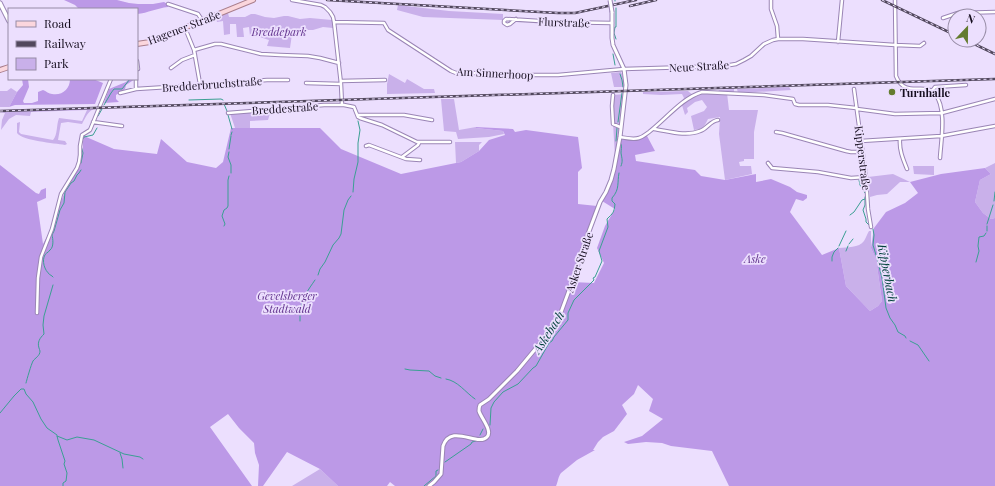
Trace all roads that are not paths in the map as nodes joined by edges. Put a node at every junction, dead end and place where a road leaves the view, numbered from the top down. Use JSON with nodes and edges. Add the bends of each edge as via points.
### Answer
{"nodes":[{"id":1,"x":253,"y":0,"type":"edge"},
{"id":2,"x":292,"y":0,"type":"edge"},
{"id":3,"x":610,"y":0,"type":"edge"},
{"id":4,"x":771,"y":0,"type":"edge"},
{"id":5,"x":842,"y":0,"type":"edge"},
{"id":6,"x":895,"y":0,"type":"edge"},
{"id":7,"x":0,"y":4,"type":"edge"},
{"id":8,"x":168,"y":4,"type":"dead end"},
{"id":9,"x":995,"y":12,"type":"edge"},
{"id":10,"x":943,"y":18,"type":"dead end"},
{"id":11,"x":8,"y":19,"type":"edge"},
{"id":12,"x":516,"y":19,"type":"dead end"},
{"id":13,"x":202,"y":20,"type":"junction"},
{"id":14,"x":334,"y":22,"type":"junction"},
{"id":15,"x":612,"y":23,"type":"junction"},
{"id":16,"x":185,"y":28,"type":"junction"},
{"id":17,"x":778,"y":39,"type":"junction"},
{"id":18,"x":838,"y":42,"type":"junction"},
{"id":19,"x":924,"y":43,"type":"dead end"},
{"id":20,"x":138,"y":44,"type":"edge"},
{"id":21,"x":895,"y":45,"type":"junction"},
{"id":22,"x":194,"y":50,"type":"junction"},
{"id":23,"x":195,"y":55,"type":"junction"},
{"id":24,"x":339,"y":63,"type":"junction"},
{"id":25,"x":171,"y":68,"type":"dead end"},
{"id":26,"x":624,"y":69,"type":"junction"},
{"id":27,"x":111,"y":80,"type":"edge"},
{"id":28,"x":136,"y":80,"type":"edge"},
{"id":29,"x":288,"y":80,"type":"dead end"},
{"id":30,"x":386,"y":80,"type":"dead end"},
{"id":31,"x":341,"y":82,"type":"junction"},
{"id":32,"x":306,"y":83,"type":"dead end"},
{"id":33,"x":200,"y":84,"type":"junction"},
{"id":34,"x":966,"y":85,"type":"dead end"},
{"id":35,"x":939,"y":86,"type":"junction"},
{"id":36,"x":136,"y":89,"type":"junction"},
{"id":37,"x":854,"y":89,"type":"dead end"},
{"id":38,"x":932,"y":91,"type":"junction"},
{"id":39,"x":120,"y":94,"type":"dead end"},
{"id":40,"x":940,"y":94,"type":"dead end"},
{"id":41,"x":613,"y":95,"type":"dead end"},
{"id":42,"x":995,"y":99,"type":"edge"},
{"id":43,"x":342,"y":105,"type":"junction"},
{"id":44,"x":857,"y":108,"type":"junction"},
{"id":45,"x":228,"y":113,"type":"dead end"},
{"id":46,"x":942,"y":113,"type":"junction"},
{"id":47,"x":358,"y":115,"type":"junction"},
{"id":48,"x":432,"y":120,"type":"dead end"},
{"id":49,"x":718,"y":120,"type":"dead end"},
{"id":50,"x":93,"y":122,"type":"junction"},
{"id":51,"x":122,"y":126,"type":"dead end"},
{"id":52,"x":995,"y":126,"type":"edge"},
{"id":53,"x":620,"y":127,"type":"junction"},
{"id":54,"x":653,"y":129,"type":"junction"},
{"id":55,"x":776,"y":132,"type":"dead end"},
{"id":56,"x":941,"y":136,"type":"junction"},
{"id":57,"x":620,"y":137,"type":"junction"},
{"id":58,"x":900,"y":139,"type":"junction"},
{"id":59,"x":861,"y":141,"type":"junction"},
{"id":60,"x":450,"y":142,"type":"dead end"},
{"id":61,"x":419,"y":143,"type":"junction"},
{"id":62,"x":366,"y":146,"type":"dead end"},
{"id":63,"x":862,"y":152,"type":"junction"},
{"id":64,"x":401,"y":157,"type":"junction"},
{"id":65,"x":940,"y":158,"type":"dead end"},
{"id":66,"x":420,"y":160,"type":"dead end"},
{"id":67,"x":768,"y":163,"type":"dead end"},
{"id":68,"x":907,"y":169,"type":"dead end"},
{"id":69,"x":866,"y":177,"type":"junction"},
{"id":70,"x":871,"y":227,"type":"dead end"},
{"id":71,"x":37,"y":313,"type":"dead end"},
{"id":72,"x":429,"y":486,"type":"edge"}],
"edges":[{"from":1,"to":13,"type":"main road","name":"Hagener Straße"},
{"from":2,"to":14,"type":"street","via":[[322,5],[330,12]]},
{"from":3,"to":15,"type":"street","name":"Asker Straße","bridge":true},
{"from":4,"to":17,"type":"street"},
{"from":5,"to":18,"type":"street"},
{"from":6,"to":21,"type":"street"},
{"from":7,"to":11,"type":"main road"},
{"from":8,"to":13,"type":"street","via":[[198,14]]},
{"from":9,"to":10,"type":"street","via":[[958,13]]},
{"from":12,"to":15,"type":"street","name":"Flurstraße"},
{"from":13,"to":16,"type":"main road","name":"Hagener Straße"},
{"from":14,"to":24,"type":"street"},
{"from":14,"to":26,"type":"street","name":"Am Sinnerhoop","via":[[384,23],[388,30],[456,72],[558,75]]},
{"from":15,"to":26,"type":"street","name":"Asker Straße","via":[[613,45]]},
{"from":16,"to":20,"type":"main road","name":"Hagener Straße","via":[[150,42]]},
{"from":16,"to":22,"type":"street"},
{"from":17,"to":18,"type":"street","name":"Neue Straße"},
{"from":17,"to":26,"type":"street","name":"Neue Straße","via":[[764,44],[744,60],[727,66]]},
{"from":18,"to":21,"type":"street","name":"Neue Straße"},
{"from":19,"to":21,"type":"street","name":"Neue Straße","via":[[920,46]]},
{"from":21,"to":38,"type":"street","via":[[898,82],[909,88]]},
{"from":22,"to":23,"type":"street"},
{"from":22,"to":24,"type":"street","via":[[221,44],[261,54],[308,56]]},
{"from":23,"to":25,"type":"street"},
{"from":23,"to":33,"type":"street"},
{"from":24,"to":31,"type":"street"},
{"from":26,"to":53,"type":"street","name":"Asker Straße","via":[[626,85]]},
{"from":27,"to":50,"type":"street"},
{"from":28,"to":36,"type":"street"},
{"from":29,"to":33,"type":"street","name":"Bredderbruchstraße"},
{"from":30,"to":31,"type":"street"},
{"from":31,"to":32,"type":"street"},
{"from":31,"to":43,"type":"street"},
{"from":33,"to":36,"type":"street","name":"Bredderbruchstraße"},
{"from":34,"to":35,"type":"street"},
{"from":35,"to":38,"type":"street"},
{"from":35,"to":40,"type":"street"},
{"from":36,"to":39,"type":"street","name":"Bredderbruchstraße"},
{"from":37,"to":44,"type":"street","name":"Kipperstraße"},
{"from":38,"to":46,"type":"street","via":[[937,96]]},
{"from":41,"to":53,"type":"street","name":"Asker Straße","via":[[613,124]]},
{"from":42,"to":46,"type":"street"},
{"from":43,"to":45,"type":"street","name":"Breddestraße"},
{"from":43,"to":47,"type":"street","via":[[354,107]]},
{"from":44,"to":46,"type":"street","via":[[895,114]]},
{"from":44,"to":54,"type":"street","via":[[799,105],[792,99],[764,95],[702,92],[678,107]]},
{"from":44,"to":59,"type":"street","name":"Kipperstraße"},
{"from":46,"to":56,"type":"street"},
{"from":47,"to":48,"type":"street","via":[[404,115]]},
{"from":47,"to":61,"type":"street"},
{"from":49,"to":54,"type":"street","via":[[696,133]]},
{"from":50,"to":51,"type":"street"},
{"from":50,"to":71,"type":"street","via":[[90,130],[82,135],[79,162],[61,194],[52,230],[41,257]]},
{"from":52,"to":56,"type":"street"},
{"from":53,"to":57,"type":"street","name":"Asker Straße"},
{"from":54,"to":57,"type":"street","via":[[639,138]]},
{"from":55,"to":63,"type":"street","via":[[846,151]]},
{"from":56,"to":58,"type":"street"},
{"from":56,"to":65,"type":"street"},
{"from":57,"to":72,"type":"street","name":"Asker Straße","via":[[611,180],[600,202],[560,315],[517,371],[480,405],[479,411],[489,435],[480,440],[465,436],[448,439],[443,446],[440,474]]},
{"from":58,"to":59,"type":"street"},
{"from":58,"to":68,"type":"street","via":[[901,153]]},
{"from":59,"to":63,"type":"street","name":"Kipperstraße"},
{"from":60,"to":61,"type":"street"},
{"from":61,"to":64,"type":"street"},
{"from":62,"to":64,"type":"street"},
{"from":63,"to":69,"type":"street","name":"Kipperstraße"},
{"from":64,"to":66,"type":"street"},
{"from":67,"to":69,"type":"street","via":[[772,168],[851,178]]},
{"from":69,"to":70,"type":"street","name":"Kipperstraße"}]}
